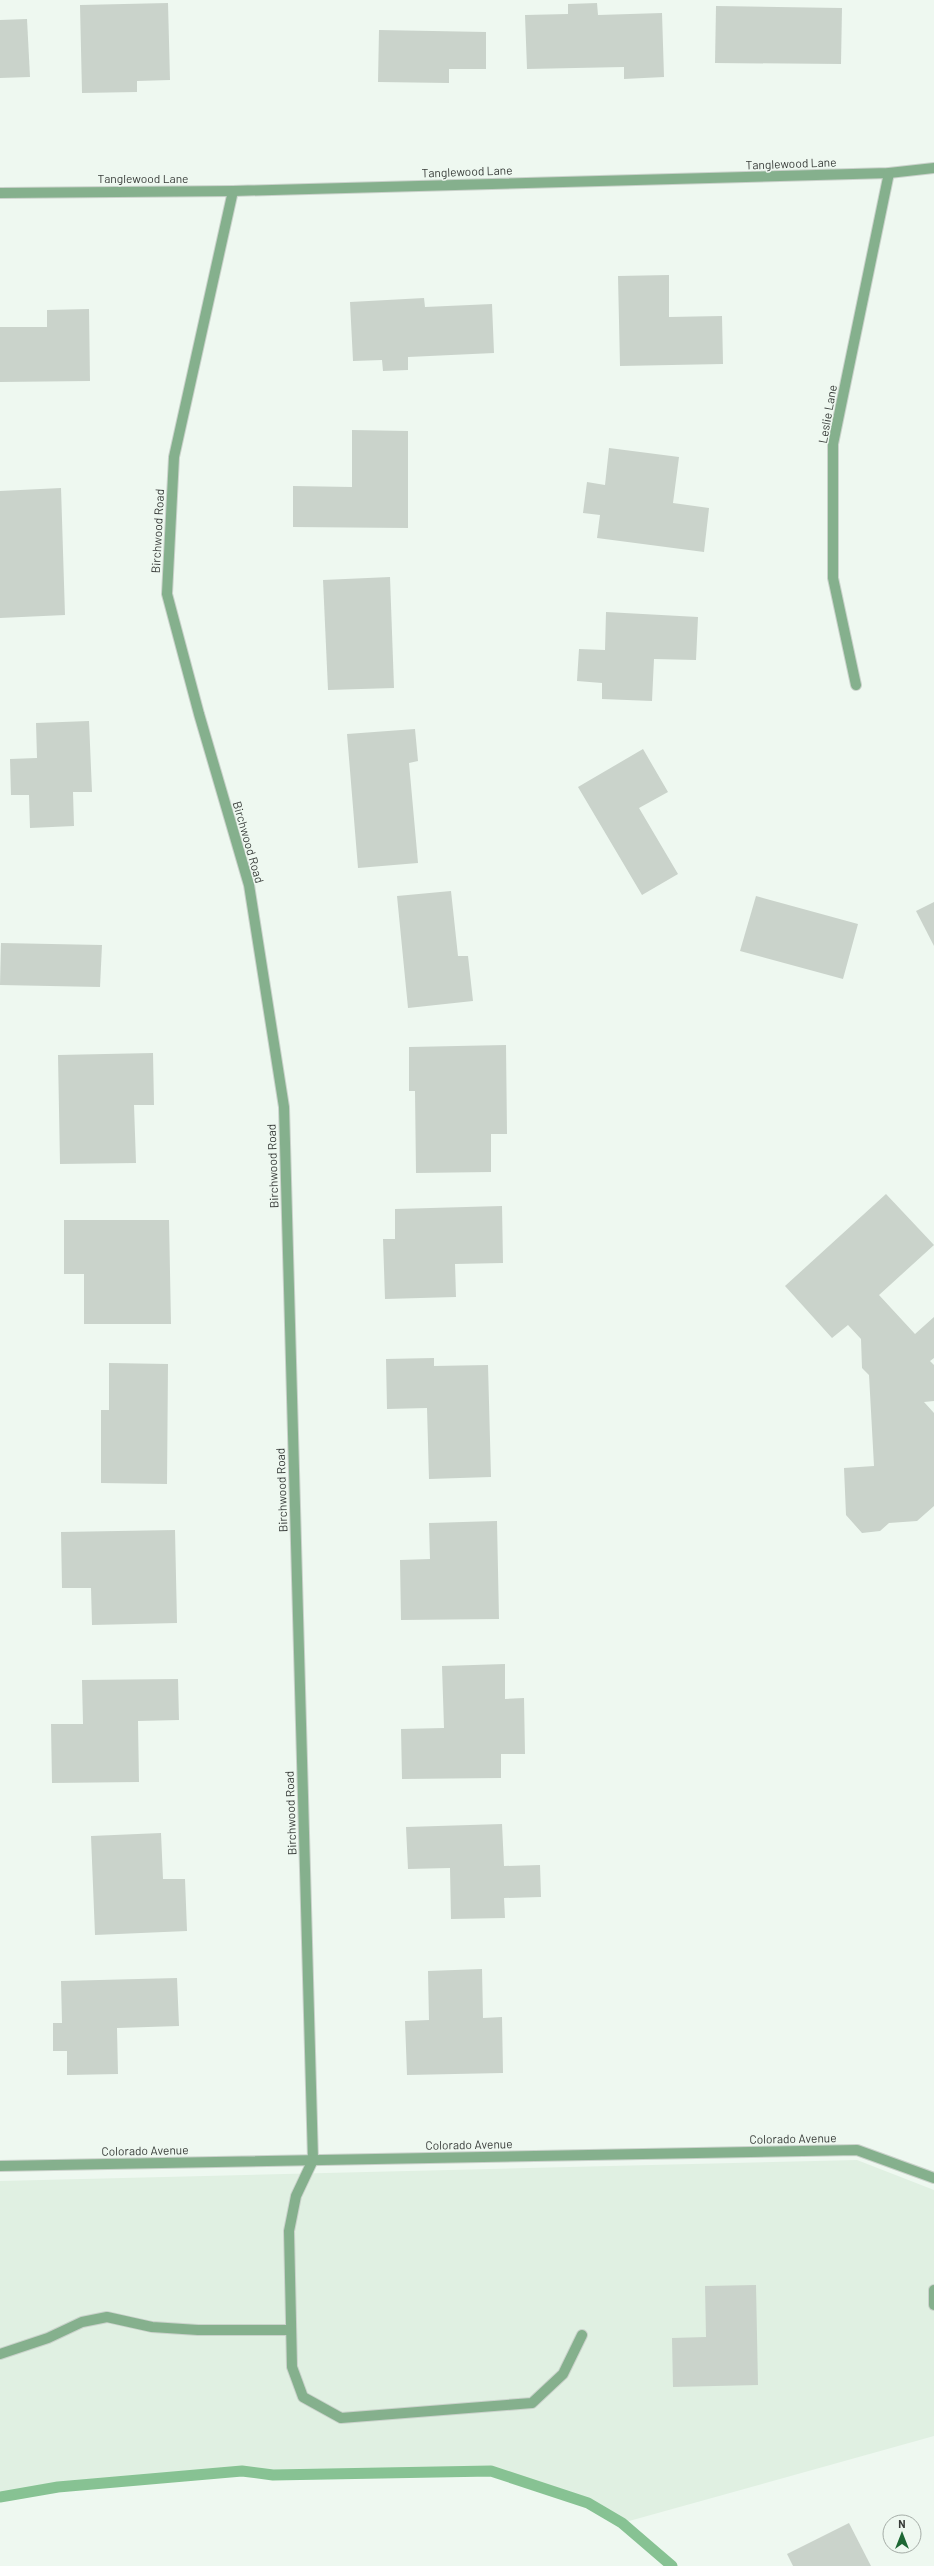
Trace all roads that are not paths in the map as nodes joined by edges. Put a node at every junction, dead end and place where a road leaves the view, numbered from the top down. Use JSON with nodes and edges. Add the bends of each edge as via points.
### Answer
{"nodes":[{"id":1,"x":934,"y":168,"type":"edge"},
{"id":2,"x":889,"y":173,"type":"junction"},
{"id":3,"x":233,"y":191,"type":"junction"},
{"id":4,"x":0,"y":193,"type":"edge"},
{"id":5,"x":856,"y":685,"type":"dead end"},
{"id":6,"x":313,"y":2160,"type":"junction"},
{"id":7,"x":0,"y":2166,"type":"edge"},
{"id":8,"x":934,"y":2178,"type":"edge"},
{"id":9,"x":934,"y":2290,"type":"edge"},
{"id":10,"x":934,"y":2305,"type":"edge"},
{"id":11,"x":289,"y":2330,"type":"junction"},
{"id":12,"x":582,"y":2335,"type":"dead end"},
{"id":13,"x":0,"y":2354,"type":"edge"}],
"edges":[{"from":1,"to":2,"type":"street","name":"Tanglewood Lane"},
{"from":2,"to":3,"type":"street","name":"Tanglewood Lane"},
{"from":2,"to":5,"type":"street","name":"Leslie Lane","via":[[833,444],[833,578]]},
{"from":3,"to":4,"type":"street","name":"Tanglewood Lane"},
{"from":3,"to":6,"type":"street","name":"Birchwood Road","via":[[174,457],[167,594],[249,885],[284,1107]]},
{"from":6,"to":7,"type":"street","name":"Colorado Avenue"},
{"from":6,"to":8,"type":"street","name":"Colorado Avenue","via":[[857,2150]]},
{"from":6,"to":11,"type":"street","via":[[296,2196],[289,2231]]},
{"from":9,"to":10,"type":"street"},
{"from":11,"to":12,"type":"street","via":[[292,2367],[303,2397],[341,2418],[532,2403],[563,2374]]},
{"from":11,"to":13,"type":"street","via":[[152,2327],[106,2317],[82,2322],[48,2338]]}]}
